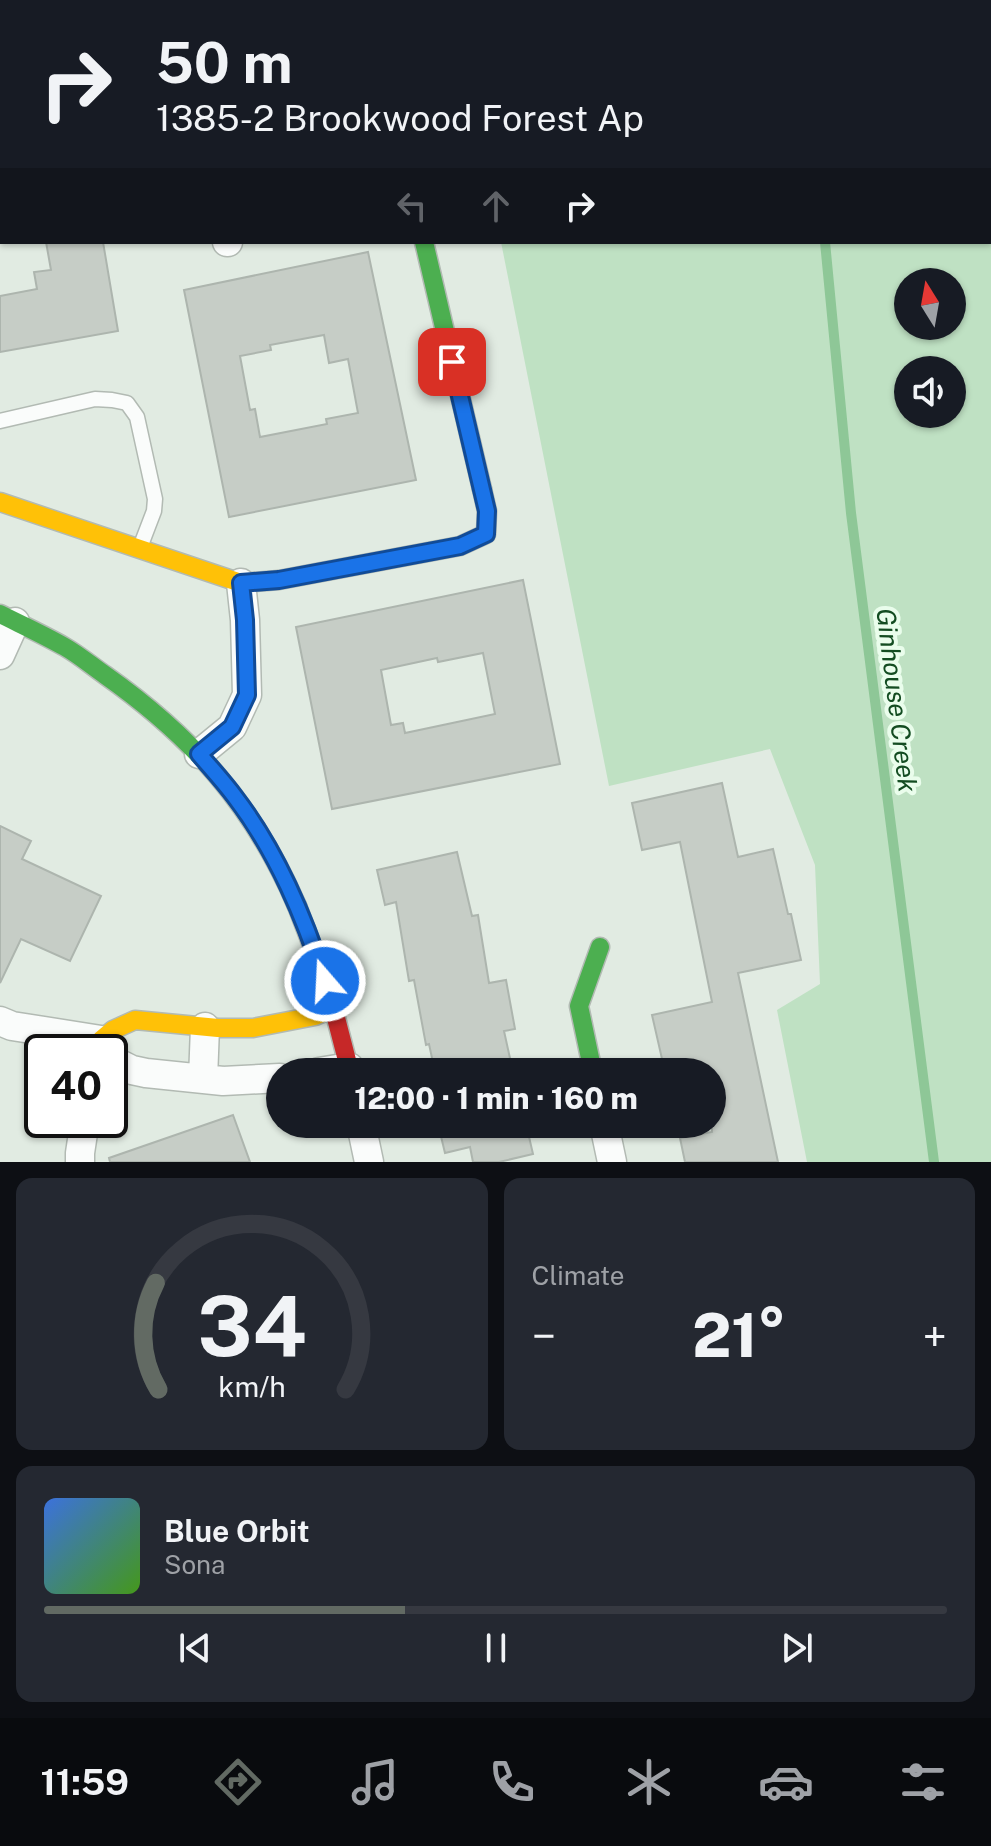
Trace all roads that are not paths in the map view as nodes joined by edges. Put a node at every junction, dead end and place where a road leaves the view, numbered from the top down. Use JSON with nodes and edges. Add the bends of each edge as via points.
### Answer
{"nodes":[{"id":1,"x":424,"y":244,"type":"edge"},
{"id":2,"x":0,"y":421,"type":"edge"},
{"id":3,"x":0,"y":502,"type":"edge"},
{"id":4,"x":140,"y":549,"type":"junction"},
{"id":5,"x":241,"y":583,"type":"junction"},
{"id":6,"x":8,"y":618,"type":"edge"},
{"id":7,"x":0,"y":655,"type":"edge"},
{"id":8,"x":199,"y":754,"type":"junction"},
{"id":9,"x":600,"y":947,"type":"dead end"},
{"id":10,"x":334,"y":1008,"type":"junction"},
{"id":11,"x":0,"y":1021,"type":"edge"},
{"id":12,"x":205,"y":1027,"type":"junction"},
{"id":13,"x":43,"y":1034,"type":"edge"},
{"id":14,"x":111,"y":1034,"type":"edge"},
{"id":15,"x":348,"y":1058,"type":"edge"},
{"id":16,"x":590,"y":1058,"type":"edge"},
{"id":17,"x":128,"y":1068,"type":"edge"},
{"id":18,"x":203,"y":1079,"type":"junction"},
{"id":19,"x":266,"y":1079,"type":"edge"},
{"id":20,"x":82,"y":1138,"type":"edge"},
{"id":21,"x":364,"y":1138,"type":"edge"},
{"id":22,"x":607,"y":1138,"type":"edge"},
{"id":23,"x":80,"y":1162,"type":"edge"},
{"id":24,"x":369,"y":1162,"type":"edge"},
{"id":25,"x":612,"y":1162,"type":"edge"}],
"edges":[{"from":1,"to":5,"type":"street","via":[[487,511],[486,534],[460,546]]},
{"from":2,"to":4,"type":"lane","via":[[95,399],[127,403],[137,417],[155,499]]},
{"from":3,"to":4,"type":"street"},
{"from":4,"to":5,"type":"street"},
{"from":5,"to":8,"type":"street","via":[[247,695],[232,727]]},
{"from":6,"to":7,"type":"street"},
{"from":6,"to":8,"type":"street","via":[[65,648],[145,703]]},
{"from":8,"to":10,"type":"street","via":[[237,799],[273,855],[307,928]]},
{"from":9,"to":16,"type":"street","via":[[579,1006]]},
{"from":10,"to":12,"type":"street","via":[[253,1028]]},
{"from":10,"to":15,"type":"street"},
{"from":11,"to":13,"type":"street"},
{"from":12,"to":14,"type":"street","via":[[135,1020]]},
{"from":12,"to":18,"type":"street"},
{"from":17,"to":18,"type":"street"},
{"from":18,"to":19,"type":"street"},
{"from":20,"to":23,"type":"street"},
{"from":21,"to":24,"type":"street"},
{"from":22,"to":25,"type":"street"}]}
